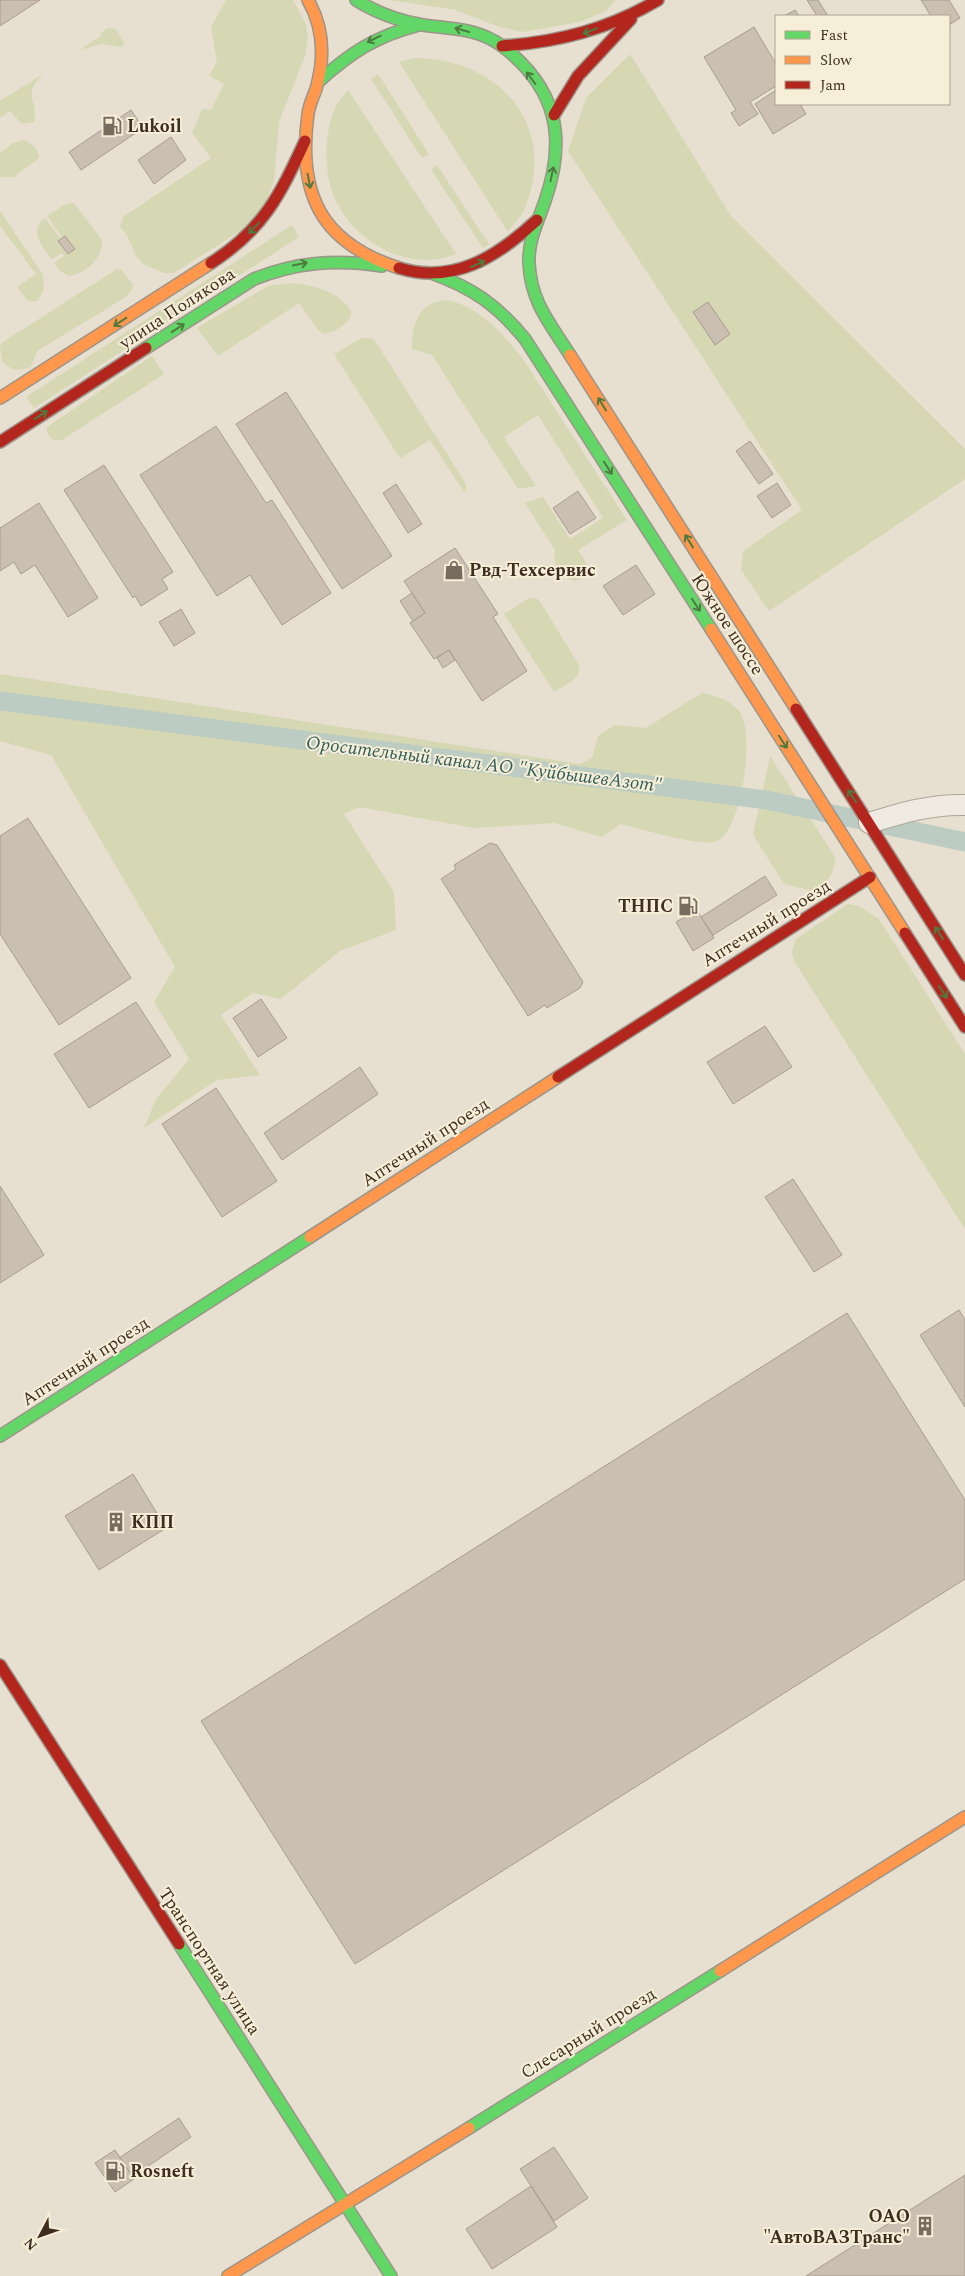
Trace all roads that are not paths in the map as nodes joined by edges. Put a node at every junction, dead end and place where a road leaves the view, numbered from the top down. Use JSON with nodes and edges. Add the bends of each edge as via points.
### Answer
{"nodes":[{"id":1,"x":308,"y":0,"type":"edge"},
{"id":2,"x":356,"y":0,"type":"edge"},
{"id":3,"x":658,"y":0,"type":"edge"},
{"id":4,"x":636,"y":14,"type":"junction"},
{"id":5,"x":420,"y":24,"type":"junction"},
{"id":6,"x":502,"y":46,"type":"junction"},
{"id":7,"x":318,"y":82,"type":"junction"},
{"id":8,"x":554,"y":115,"type":"junction"},
{"id":9,"x":305,"y":141,"type":"junction"},
{"id":10,"x":536,"y":220,"type":"junction"},
{"id":11,"x":391,"y":267,"type":"junction"},
{"id":12,"x":431,"y":273,"type":"junction"},
{"id":13,"x":0,"y":398,"type":"edge"},
{"id":14,"x":0,"y":424,"type":"edge"},
{"id":15,"x":4,"y":439,"type":"edge"},
{"id":16,"x":965,"y":805,"type":"edge"},
{"id":17,"x":869,"y":823,"type":"junction"},
{"id":18,"x":870,"y":877,"type":"junction"},
{"id":19,"x":965,"y":975,"type":"edge"},
{"id":20,"x":965,"y":1027,"type":"edge"},
{"id":21,"x":0,"y":1436,"type":"edge"},
{"id":22,"x":0,"y":1665,"type":"edge"},
{"id":23,"x":965,"y":1817,"type":"edge"},
{"id":24,"x":346,"y":2205,"type":"junction"},
{"id":25,"x":228,"y":2276,"type":"edge"},
{"id":26,"x":391,"y":2276,"type":"edge"}],
"edges":[{"from":1,"to":7,"type":"main road","name":"Южное шоссе","via":[[316,12],[321,34]]},
{"from":2,"to":5,"type":"main road","name":"Южное шоссе","via":[[377,11]]},
{"from":3,"to":4,"type":"main road"},
{"from":4,"to":6,"type":"main road","one_way":true,"via":[[571,39]]},
{"from":4,"to":8,"type":"main road","via":[[578,76]]},
{"from":6,"to":5,"type":"main road","name":"Южное шоссе","one_way":true,"via":[[447,26]]},
{"from":5,"to":7,"type":"main road","name":"Южное шоссе","one_way":true,"via":[[370,41],[345,57]]},
{"from":8,"to":6,"type":"main road","name":"Южное шоссе","one_way":true,"via":[[533,79]]},
{"from":7,"to":9,"type":"main road","name":"Южное шоссе","via":[[309,111]]},
{"from":10,"to":8,"type":"main road","name":"Южное шоссе","one_way":true,"via":[[547,197],[554,169]]},
{"from":9,"to":11,"type":"main road","name":"Южное шоссе","one_way":true,"via":[[313,200],[326,223],[344,243],[365,257]]},
{"from":9,"to":13,"type":"main road","name":"улица Полякова","one_way":true,"via":[[283,189],[264,217],[235,248]]},
{"from":12,"to":10,"type":"main road","name":"Южное шоссе","one_way":true,"via":[[456,272],[478,265],[518,239]]},
{"from":17,"to":10,"type":"main road","name":"Южное шоссе","one_way":true,"via":[[536,301],[529,256]]},
{"from":11,"to":12,"type":"main road","name":"Южное шоссе"},
{"from":15,"to":11,"type":"main road","name":"улица Полякова","one_way":true,"via":[[254,279],[281,268],[332,260]]},
{"from":12,"to":18,"type":"main road","name":"Южное шоссе","one_way":true,"via":[[461,283],[488,299],[525,339]]},
{"from":14,"to":15,"type":"main road"},
{"from":16,"to":17,"type":"street","via":[[944,804],[917,809]]},
{"from":19,"to":17,"type":"main road","name":"Южное шоссе","one_way":true},
{"from":18,"to":20,"type":"main road","name":"Южное шоссе","one_way":true},
{"from":18,"to":21,"type":"main road","name":"Аптечный проезд"},
{"from":22,"to":24,"type":"main road","name":"Транспортная улица"},
{"from":23,"to":24,"type":"main road","name":"Слесарный проезд"},
{"from":24,"to":25,"type":"main road","name":"Слесарный проезд"},
{"from":24,"to":26,"type":"main road","name":"Транспортная улица"}]}
